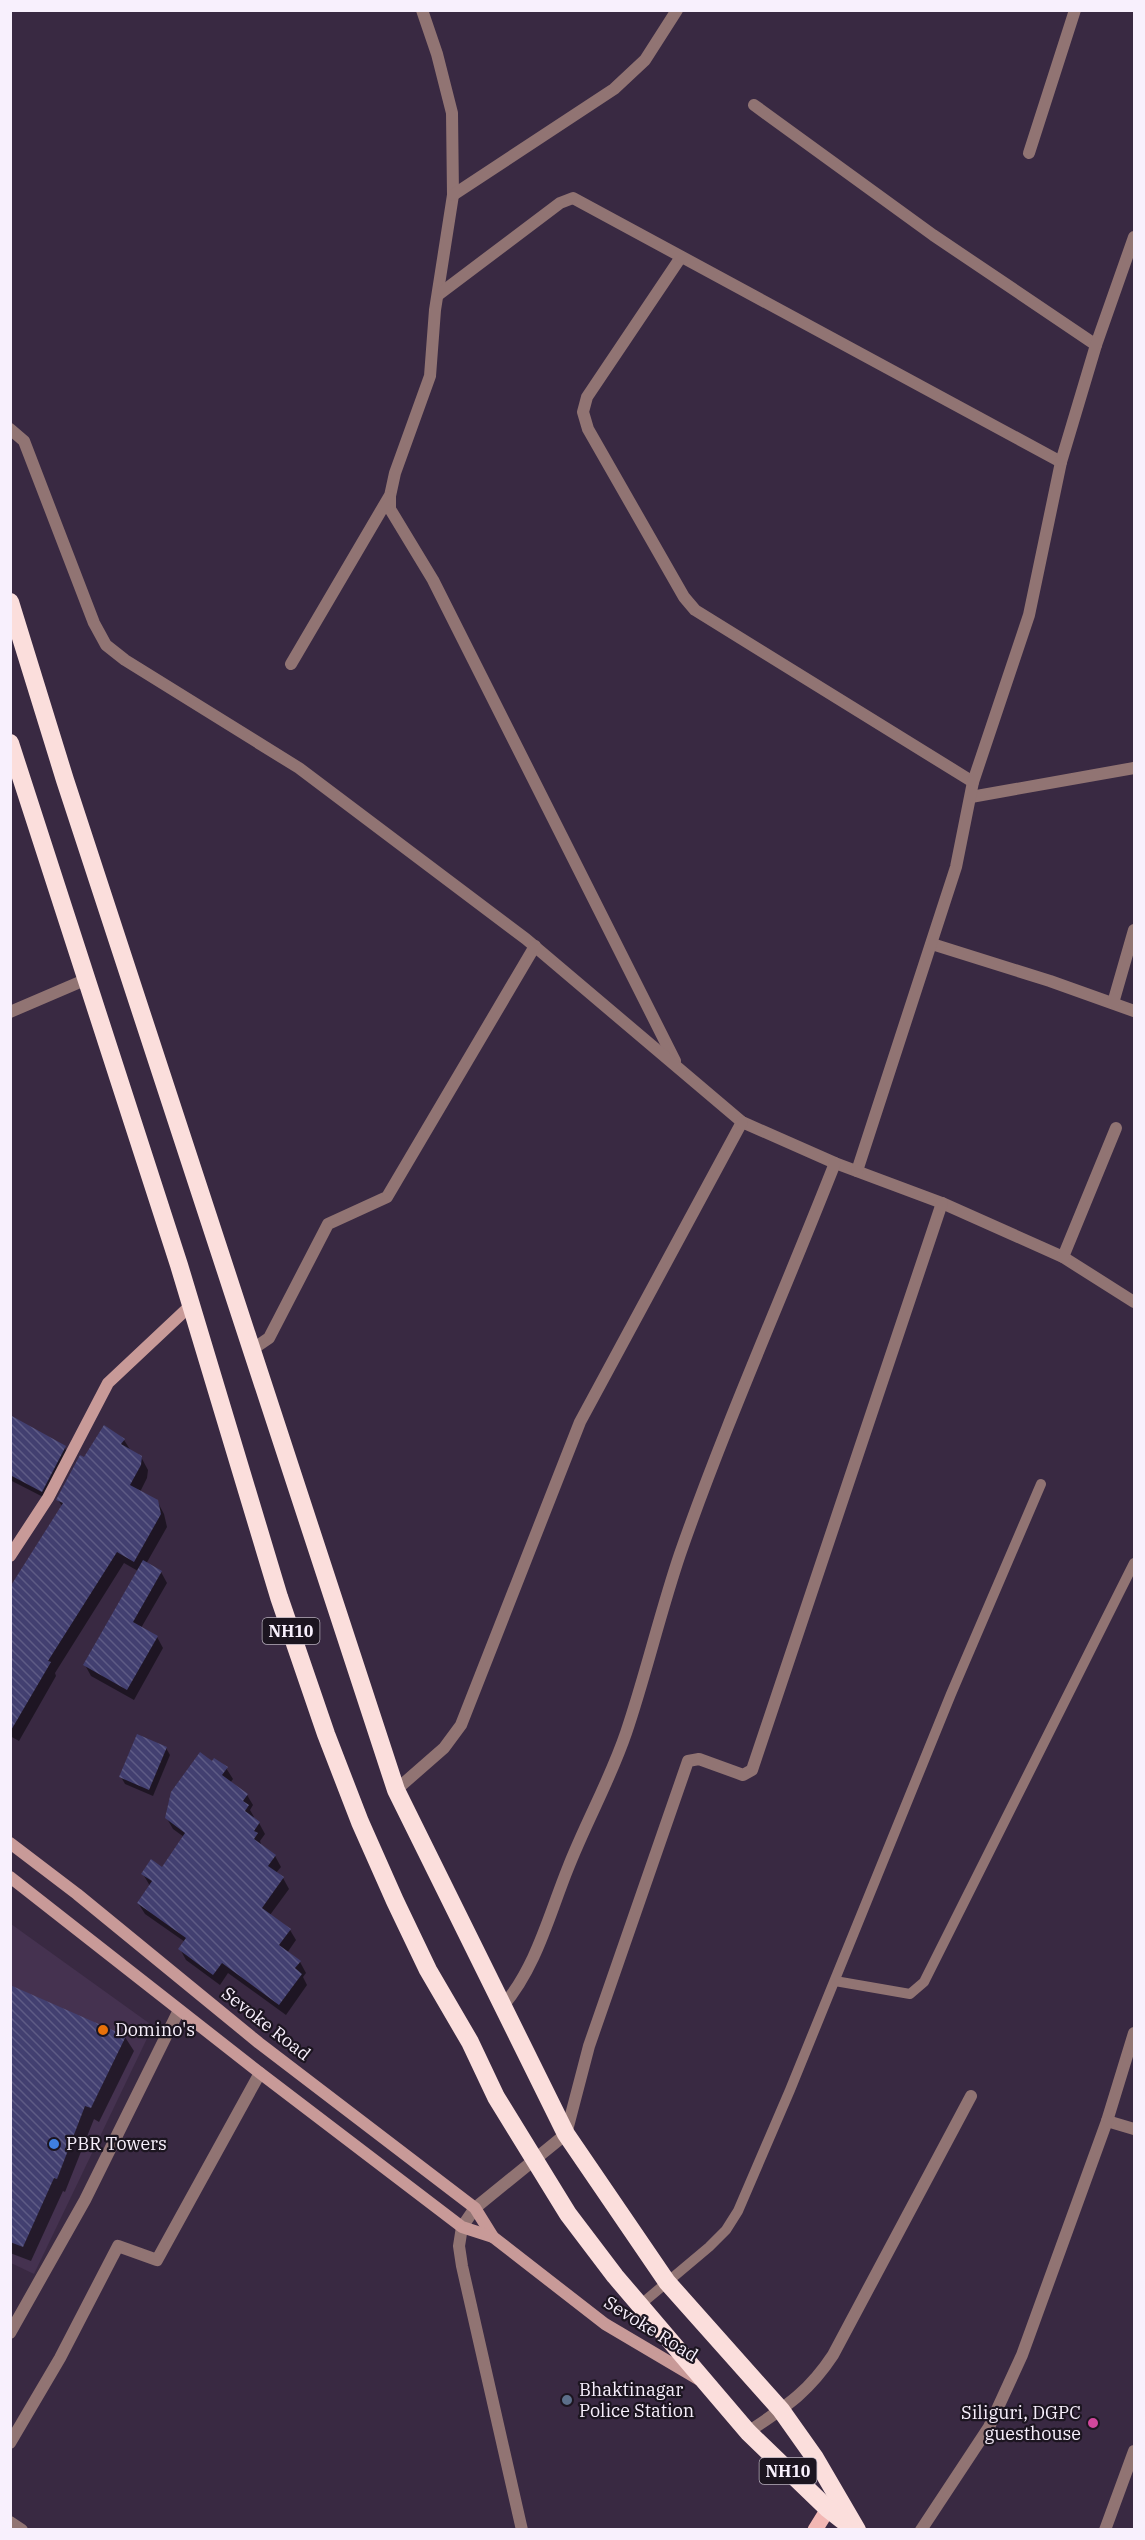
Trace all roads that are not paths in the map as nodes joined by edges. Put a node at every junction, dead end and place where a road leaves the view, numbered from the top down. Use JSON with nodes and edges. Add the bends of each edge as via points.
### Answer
{"nodes":[{"id":1,"x":422,"y":10,"type":"edge"},
{"id":2,"x":677,"y":10,"type":"edge"},
{"id":3,"x":1075,"y":10,"type":"edge"},
{"id":4,"x":754,"y":105,"type":"dead end"},
{"id":5,"x":1029,"y":153,"type":"dead end"},
{"id":6,"x":453,"y":195,"type":"junction"},
{"id":7,"x":1134,"y":237,"type":"edge"},
{"id":8,"x":681,"y":257,"type":"junction"},
{"id":9,"x":438,"y":295,"type":"junction"},
{"id":10,"x":1096,"y":345,"type":"junction"},
{"id":11,"x":10,"y":429,"type":"edge"},
{"id":12,"x":1061,"y":462,"type":"junction"},
{"id":13,"x":390,"y":496,"type":"junction"},
{"id":14,"x":10,"y":602,"type":"edge"},
{"id":15,"x":291,"y":664,"type":"dead end"},
{"id":16,"x":11,"y":744,"type":"edge"},
{"id":17,"x":1134,"y":768,"type":"edge"},
{"id":18,"x":973,"y":782,"type":"junction"},
{"id":19,"x":971,"y":797,"type":"junction"},
{"id":20,"x":1134,"y":930,"type":"edge"},
{"id":21,"x":932,"y":944,"type":"junction"},
{"id":22,"x":535,"y":946,"type":"junction"},
{"id":23,"x":87,"y":979,"type":"junction"},
{"id":24,"x":1113,"y":1004,"type":"junction"},
{"id":25,"x":1134,"y":1011,"type":"edge"},
{"id":26,"x":10,"y":1012,"type":"edge"},
{"id":27,"x":678,"y":1068,"type":"junction"},
{"id":28,"x":742,"y":1122,"type":"junction"},
{"id":29,"x":1116,"y":1128,"type":"dead end"},
{"id":30,"x":835,"y":1163,"type":"junction"},
{"id":31,"x":857,"y":1171,"type":"junction"},
{"id":32,"x":942,"y":1203,"type":"junction"},
{"id":33,"x":1063,"y":1257,"type":"junction"},
{"id":34,"x":1134,"y":1302,"type":"edge"},
{"id":35,"x":191,"y":1305,"type":"junction"},
{"id":36,"x":250,"y":1351,"type":"junction"},
{"id":37,"x":1041,"y":1484,"type":"dead end"},
{"id":38,"x":10,"y":1556,"type":"edge"},
{"id":39,"x":1134,"y":1563,"type":"edge"},
{"id":40,"x":396,"y":1790,"type":"junction"},
{"id":41,"x":10,"y":1843,"type":"edge"},
{"id":42,"x":10,"y":1877,"type":"edge"},
{"id":43,"x":834,"y":1981,"type":"junction"},
{"id":44,"x":502,"y":2007,"type":"junction"},
{"id":45,"x":179,"y":2010,"type":"junction"},
{"id":46,"x":1134,"y":2034,"type":"edge"},
{"id":47,"x":260,"y":2073,"type":"junction"},
{"id":48,"x":971,"y":2096,"type":"dead end"},
{"id":49,"x":1107,"y":2121,"type":"junction"},
{"id":50,"x":1134,"y":2129,"type":"edge"},
{"id":51,"x":566,"y":2134,"type":"junction"},
{"id":52,"x":534,"y":2160,"type":"junction"},
{"id":53,"x":475,"y":2208,"type":"junction"},
{"id":54,"x":462,"y":2227,"type":"junction"},
{"id":55,"x":493,"y":2237,"type":"junction"},
{"id":56,"x":667,"y":2282,"type":"junction"},
{"id":57,"x":640,"y":2305,"type":"junction"},
{"id":58,"x":10,"y":2333,"type":"edge"},
{"id":59,"x":707,"y":2384,"type":"junction"},
{"id":60,"x":781,"y":2410,"type":"junction"},
{"id":61,"x":748,"y":2433,"type":"junction"},
{"id":62,"x":10,"y":2443,"type":"edge"},
{"id":63,"x":1134,"y":2451,"type":"edge"},
{"id":64,"x":828,"y":2509,"type":"junction"},
{"id":65,"x":10,"y":2522,"type":"edge"},
{"id":66,"x":22,"y":2529,"type":"edge"},
{"id":67,"x":522,"y":2529,"type":"edge"},
{"id":68,"x":815,"y":2529,"type":"edge"},
{"id":69,"x":856,"y":2529,"type":"edge"},
{"id":70,"x":921,"y":2529,"type":"edge"},
{"id":71,"x":1105,"y":2529,"type":"edge"}],
"edges":[{"from":1,"to":6,"type":"street","via":[[452,113]]},
{"from":2,"to":6,"type":"street","via":[[645,60],[614,89]]},
{"from":3,"to":5,"type":"street"},
{"from":4,"to":10,"type":"street","via":[[933,235]]},
{"from":6,"to":9,"type":"street"},
{"from":7,"to":10,"type":"street"},
{"from":8,"to":9,"type":"street","via":[[570,198]]},
{"from":8,"to":12,"type":"street"},
{"from":8,"to":18,"type":"street","via":[[587,398],[583,412],[603,456],[695,610]]},
{"from":9,"to":13,"type":"street","via":[[430,376]]},
{"from":10,"to":12,"type":"street"},
{"from":11,"to":22,"type":"street","via":[[24,441],[106,645],[299,768]]},
{"from":12,"to":18,"type":"street","via":[[1029,615]]},
{"from":13,"to":15,"type":"street"},
{"from":13,"to":27,"type":"street","via":[[390,509],[442,599]]},
{"from":14,"to":36,"type":"highway"},
{"from":16,"to":23,"type":"highway","number":"NH10"},
{"from":17,"to":19,"type":"street"},
{"from":18,"to":19,"type":"street"},
{"from":19,"to":21,"type":"street","via":[[956,867]]},
{"from":20,"to":24,"type":"street"},
{"from":21,"to":24,"type":"street"},
{"from":21,"to":31,"type":"street"},
{"from":22,"to":27,"type":"street"},
{"from":22,"to":36,"type":"street","via":[[387,1197],[328,1224],[269,1338]]},
{"from":23,"to":26,"type":"street"},
{"from":23,"to":35,"type":"highway","number":"NH10"},
{"from":24,"to":25,"type":"street"},
{"from":27,"to":28,"type":"street"},
{"from":28,"to":30,"type":"street"},
{"from":28,"to":40,"type":"street","via":[[580,1422],[461,1725],[444,1748]]},
{"from":29,"to":33,"type":"street"},
{"from":30,"to":31,"type":"street"},
{"from":30,"to":44,"type":"street","via":[[684,1545],[638,1698],[606,1784],[529,1969]]},
{"from":31,"to":32,"type":"street"},
{"from":32,"to":33,"type":"street"},
{"from":32,"to":51,"type":"street","via":[[753,1770],[743,1776],[699,1759],[688,1761],[685,1766],[589,2046]]},
{"from":33,"to":34,"type":"street"},
{"from":35,"to":38,"type":"main road","via":[[108,1383],[48,1498]]},
{"from":35,"to":52,"type":"highway","number":"NH10","via":[[279,1597],[360,1822],[428,1970]]},
{"from":36,"to":40,"type":"highway"},
{"from":37,"to":43,"type":"lane"},
{"from":39,"to":43,"type":"lane","via":[[924,1982],[910,1994]]},
{"from":40,"to":44,"type":"highway"},
{"from":41,"to":53,"type":"main road","name":"Sevoke Road","via":[[259,2043]]},
{"from":42,"to":45,"type":"main road","name":"Sevoke Road"},
{"from":43,"to":56,"type":"lane","via":[[738,2211],[710,2247]]},
{"from":44,"to":51,"type":"highway"},
{"from":45,"to":47,"type":"main road","name":"Sevoke Road"},
{"from":45,"to":58,"type":"street","via":[[85,2200]]},
{"from":46,"to":49,"type":"street"},
{"from":47,"to":54,"type":"main road","name":"Sevoke Road"},
{"from":47,"to":62,"type":"street","via":[[157,2260],[118,2246]]},
{"from":48,"to":60,"type":"street","via":[[833,2355],[817,2380]]},
{"from":49,"to":50,"type":"street"},
{"from":49,"to":70,"type":"street","via":[[1006,2393],[989,2427]]},
{"from":51,"to":52,"type":"street"},
{"from":51,"to":56,"type":"highway"},
{"from":52,"to":53,"type":"street"},
{"from":52,"to":57,"type":"highway","number":"NH10","via":[[568,2214]]},
{"from":53,"to":54,"type":"street"},
{"from":53,"to":55,"type":"main road","name":"Sevoke Road"},
{"from":54,"to":55,"type":"main road","name":"Sevoke Road"},
{"from":54,"to":67,"type":"street","via":[[462,2266]]},
{"from":55,"to":59,"type":"main road","name":"Sevoke Road","via":[[605,2324]]},
{"from":56,"to":57,"type":"lane"},
{"from":56,"to":60,"type":"highway"},
{"from":57,"to":59,"type":"highway","number":"NH10"},
{"from":59,"to":61,"type":"highway","number":"NH10"},
{"from":60,"to":61,"type":"street"},
{"from":60,"to":69,"type":"highway","via":[[815,2458]]},
{"from":61,"to":64,"type":"highway","number":"NH10"},
{"from":63,"to":71,"type":"street"},
{"from":64,"to":68,"type":"main road"},
{"from":64,"to":69,"type":"highway","number":"NH10"},
{"from":65,"to":66,"type":"street"}]}
